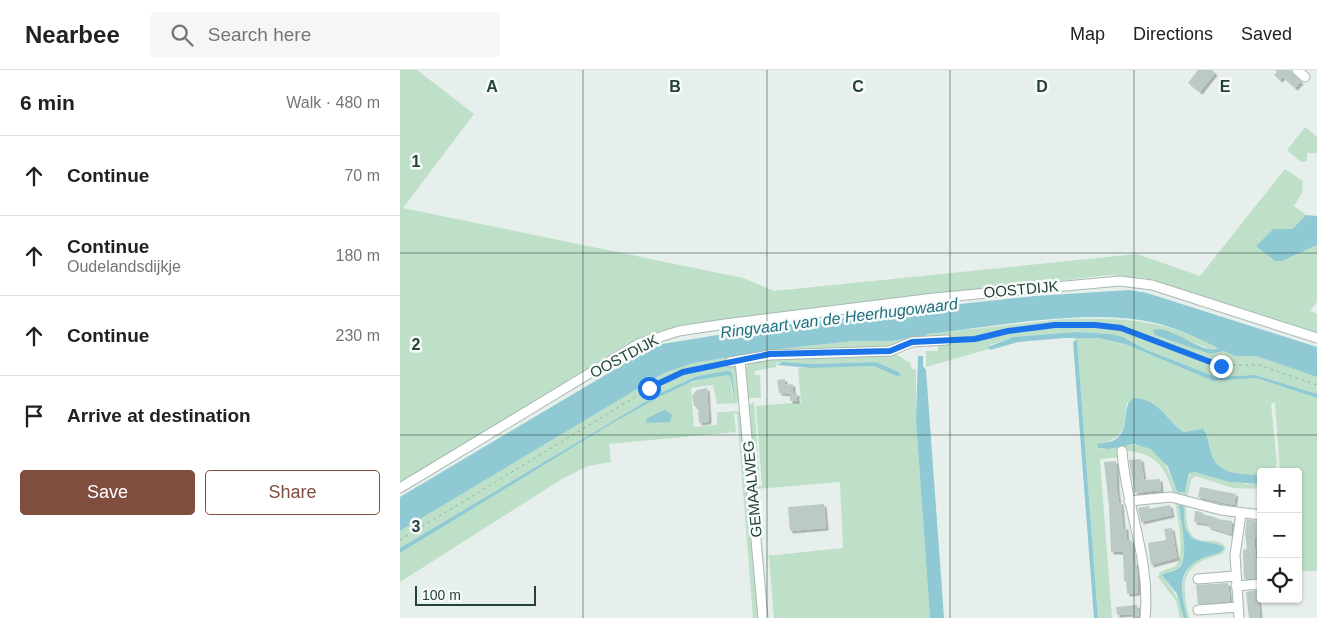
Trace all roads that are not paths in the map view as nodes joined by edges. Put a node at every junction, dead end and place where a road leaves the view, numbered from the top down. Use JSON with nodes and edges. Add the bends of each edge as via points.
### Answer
{"nodes":[{"id":1,"x":1297,"y":70,"type":"edge"},
{"id":2,"x":1304,"y":77,"type":"dead end"},
{"id":3,"x":1317,"y":338,"type":"edge"},
{"id":4,"x":947,"y":340,"type":"road end"},
{"id":5,"x":740,"y":360,"type":"junction"},
{"id":6,"x":730,"y":362,"type":"road end"},
{"id":7,"x":1122,"y":451,"type":"dead end"},
{"id":8,"x":400,"y":488,"type":"edge"},
{"id":9,"x":1129,"y":501,"type":"junction"},
{"id":10,"x":1242,"y":514,"type":"junction"},
{"id":11,"x":1257,"y":515,"type":"edge"},
{"id":12,"x":1235,"y":576,"type":"junction"},
{"id":13,"x":1198,"y":579,"type":"dead end"},
{"id":14,"x":1257,"y":584,"type":"edge"},
{"id":15,"x":1236,"y":586,"type":"junction"},
{"id":16,"x":1238,"y":607,"type":"junction"},
{"id":17,"x":1198,"y":610,"type":"dead end"},
{"id":18,"x":763,"y":618,"type":"edge"},
{"id":19,"x":1145,"y":618,"type":"edge"},
{"id":20,"x":1239,"y":618,"type":"edge"}],
"edges":[{"from":1,"to":2,"type":"street"},
{"from":3,"to":8,"type":"street","name":"OOSTDIJK","via":[[1152,285],[1120,281],[934,298],[679,331],[638,344]]},
{"from":4,"to":5,"type":"street","via":[[905,344],[890,351],[770,354]]},
{"from":5,"to":6,"type":"street"},
{"from":5,"to":18,"type":"street","name":"GEMAALWEG"},
{"from":7,"to":9,"type":"street"},
{"from":9,"to":10,"type":"street","via":[[1171,497]]},
{"from":9,"to":19,"type":"street","via":[[1144,563]]},
{"from":10,"to":11,"type":"street"},
{"from":10,"to":12,"type":"street"},
{"from":12,"to":13,"type":"street"},
{"from":12,"to":15,"type":"street"},
{"from":14,"to":15,"type":"street"},
{"from":15,"to":16,"type":"street"},
{"from":16,"to":17,"type":"street"},
{"from":16,"to":20,"type":"street"}]}
